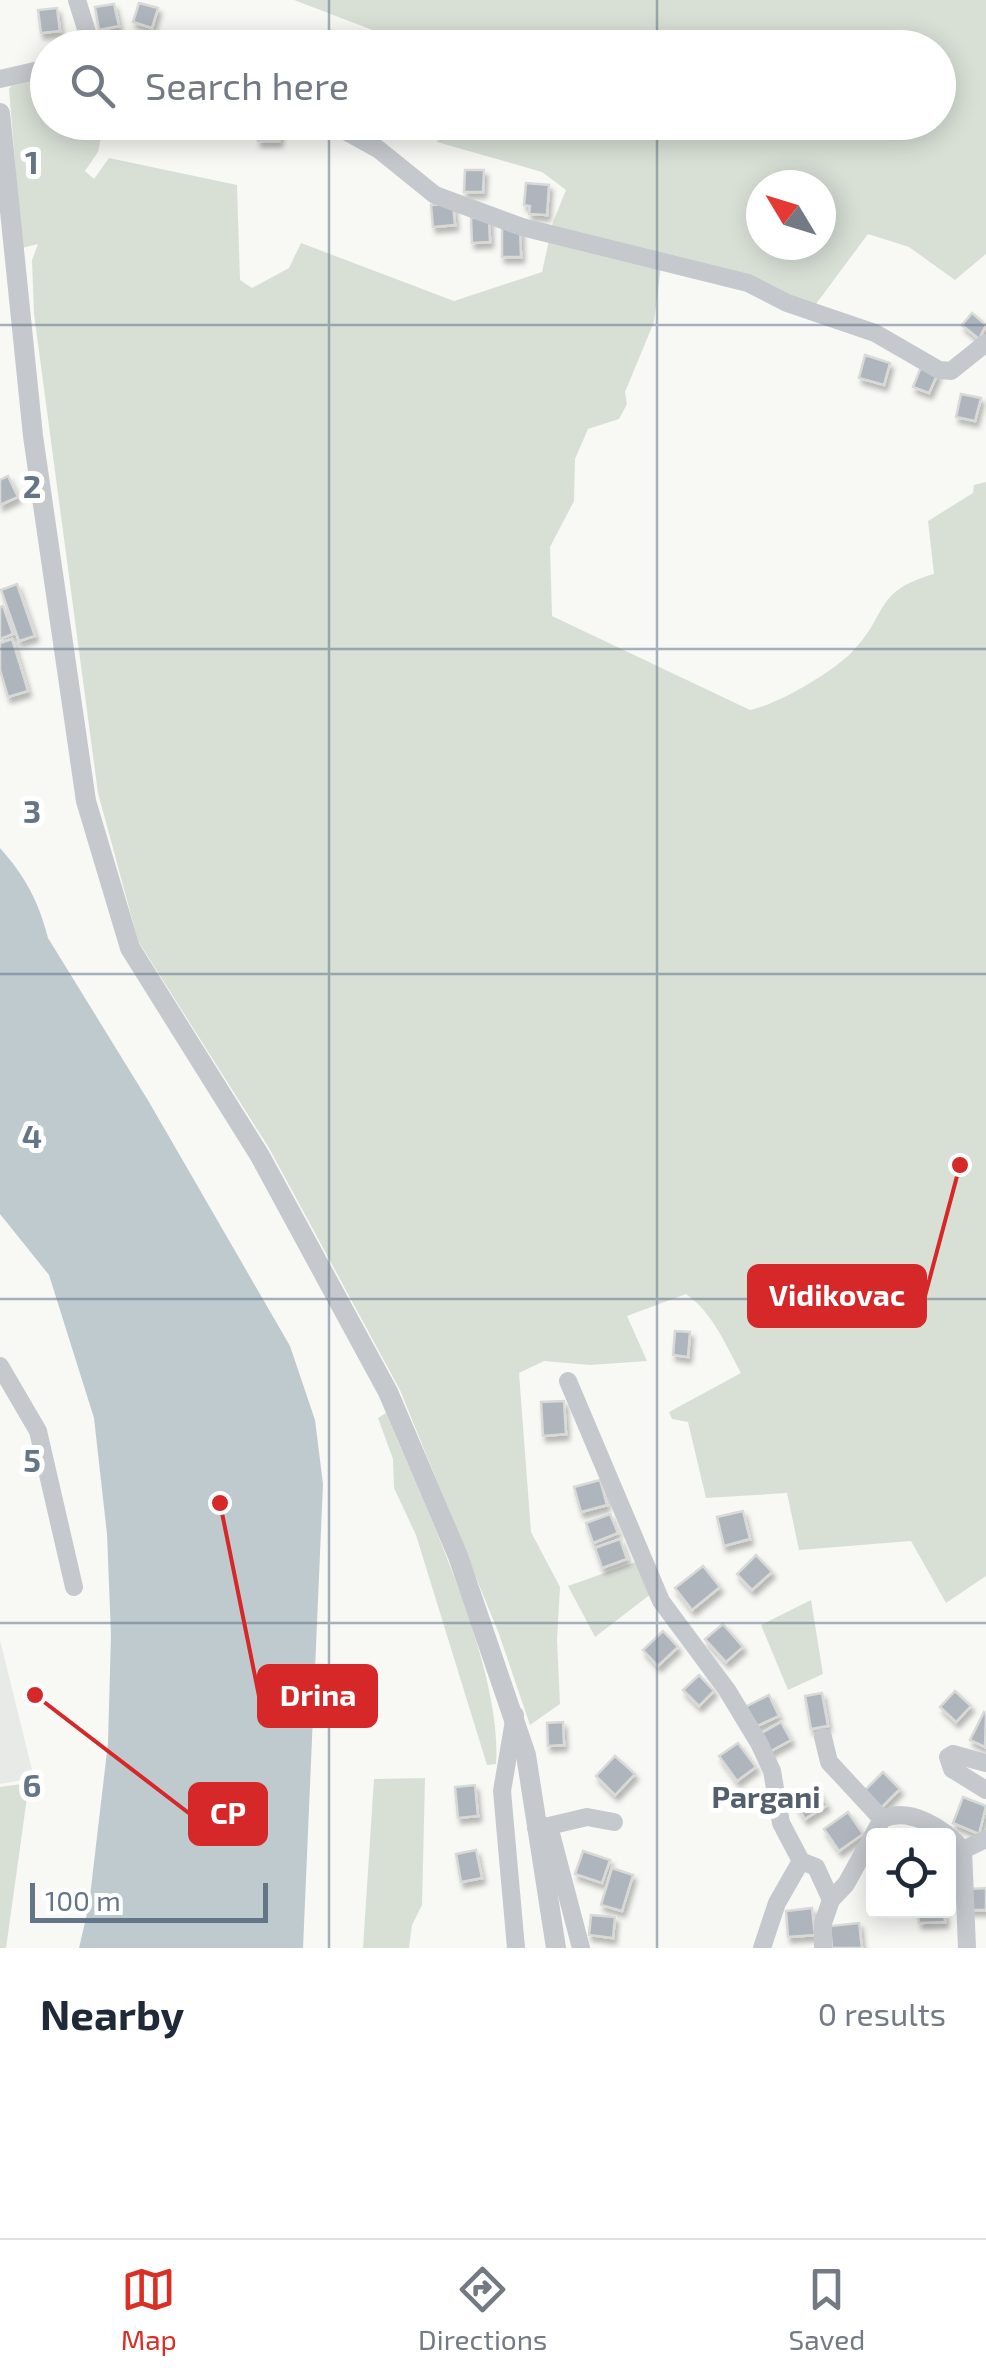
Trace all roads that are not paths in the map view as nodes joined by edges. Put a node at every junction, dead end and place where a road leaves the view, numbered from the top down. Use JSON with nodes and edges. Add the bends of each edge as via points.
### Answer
{"nodes":[{"id":1,"x":77,"y":0,"type":"edge"},
{"id":2,"x":86,"y":30,"type":"edge"},
{"id":3,"x":30,"y":72,"type":"edge"},
{"id":4,"x":0,"y":79,"type":"edge"},
{"id":5,"x":0,"y":112,"type":"edge"},
{"id":6,"x":362,"y":140,"type":"edge"},
{"id":7,"x":986,"y":344,"type":"edge"},
{"id":8,"x":0,"y":1366,"type":"edge"},
{"id":9,"x":568,"y":1382,"type":"dead end"},
{"id":10,"x":74,"y":1588,"type":"dead end"},
{"id":11,"x":515,"y":1714,"type":"junction"},
{"id":12,"x":823,"y":1737,"type":"dead end"},
{"id":13,"x":986,"y":1763,"type":"edge"},
{"id":14,"x":986,"y":1790,"type":"edge"},
{"id":15,"x":882,"y":1820,"type":"junction"},
{"id":16,"x":614,"y":1822,"type":"dead end"},
{"id":17,"x":543,"y":1827,"type":"junction"},
{"id":18,"x":986,"y":1839,"type":"edge"},
{"id":19,"x":962,"y":1850,"type":"junction"},
{"id":20,"x":801,"y":1862,"type":"junction"},
{"id":21,"x":831,"y":1900,"type":"junction"},
{"id":22,"x":516,"y":1948,"type":"edge"},
{"id":23,"x":556,"y":1948,"type":"edge"},
{"id":24,"x":581,"y":1948,"type":"edge"},
{"id":25,"x":762,"y":1948,"type":"edge"},
{"id":26,"x":823,"y":1948,"type":"edge"},
{"id":27,"x":967,"y":1948,"type":"edge"}],
"edges":[{"from":1,"to":2,"type":"street"},
{"from":3,"to":4,"type":"street"},
{"from":5,"to":11,"type":"street","via":[[33,436],[86,802],[130,948],[260,1156],[388,1392]]},
{"from":6,"to":7,"type":"street","via":[[436,195],[522,227],[748,283],[787,304],[876,333],[939,370],[950,371]]},
{"from":8,"to":10,"type":"street","via":[[38,1431]]},
{"from":9,"to":20,"type":"street","via":[[661,1601],[759,1743],[772,1770],[781,1823]]},
{"from":11,"to":17,"type":"street"},
{"from":11,"to":22,"type":"street","via":[[502,1792]]},
{"from":12,"to":15,"type":"street","via":[[829,1762]]},
{"from":13,"to":14,"type":"street","via":[[953,1754],[948,1761]]},
{"from":15,"to":19,"type":"street","via":[[910,1816],[951,1836]]},
{"from":15,"to":21,"type":"street"},
{"from":16,"to":17,"type":"street","via":[[588,1817]]},
{"from":17,"to":23,"type":"street"},
{"from":17,"to":24,"type":"street"},
{"from":18,"to":19,"type":"street"},
{"from":19,"to":27,"type":"street"},
{"from":20,"to":21,"type":"street","via":[[816,1866]]},
{"from":20,"to":25,"type":"street"},
{"from":21,"to":26,"type":"street"}]}
